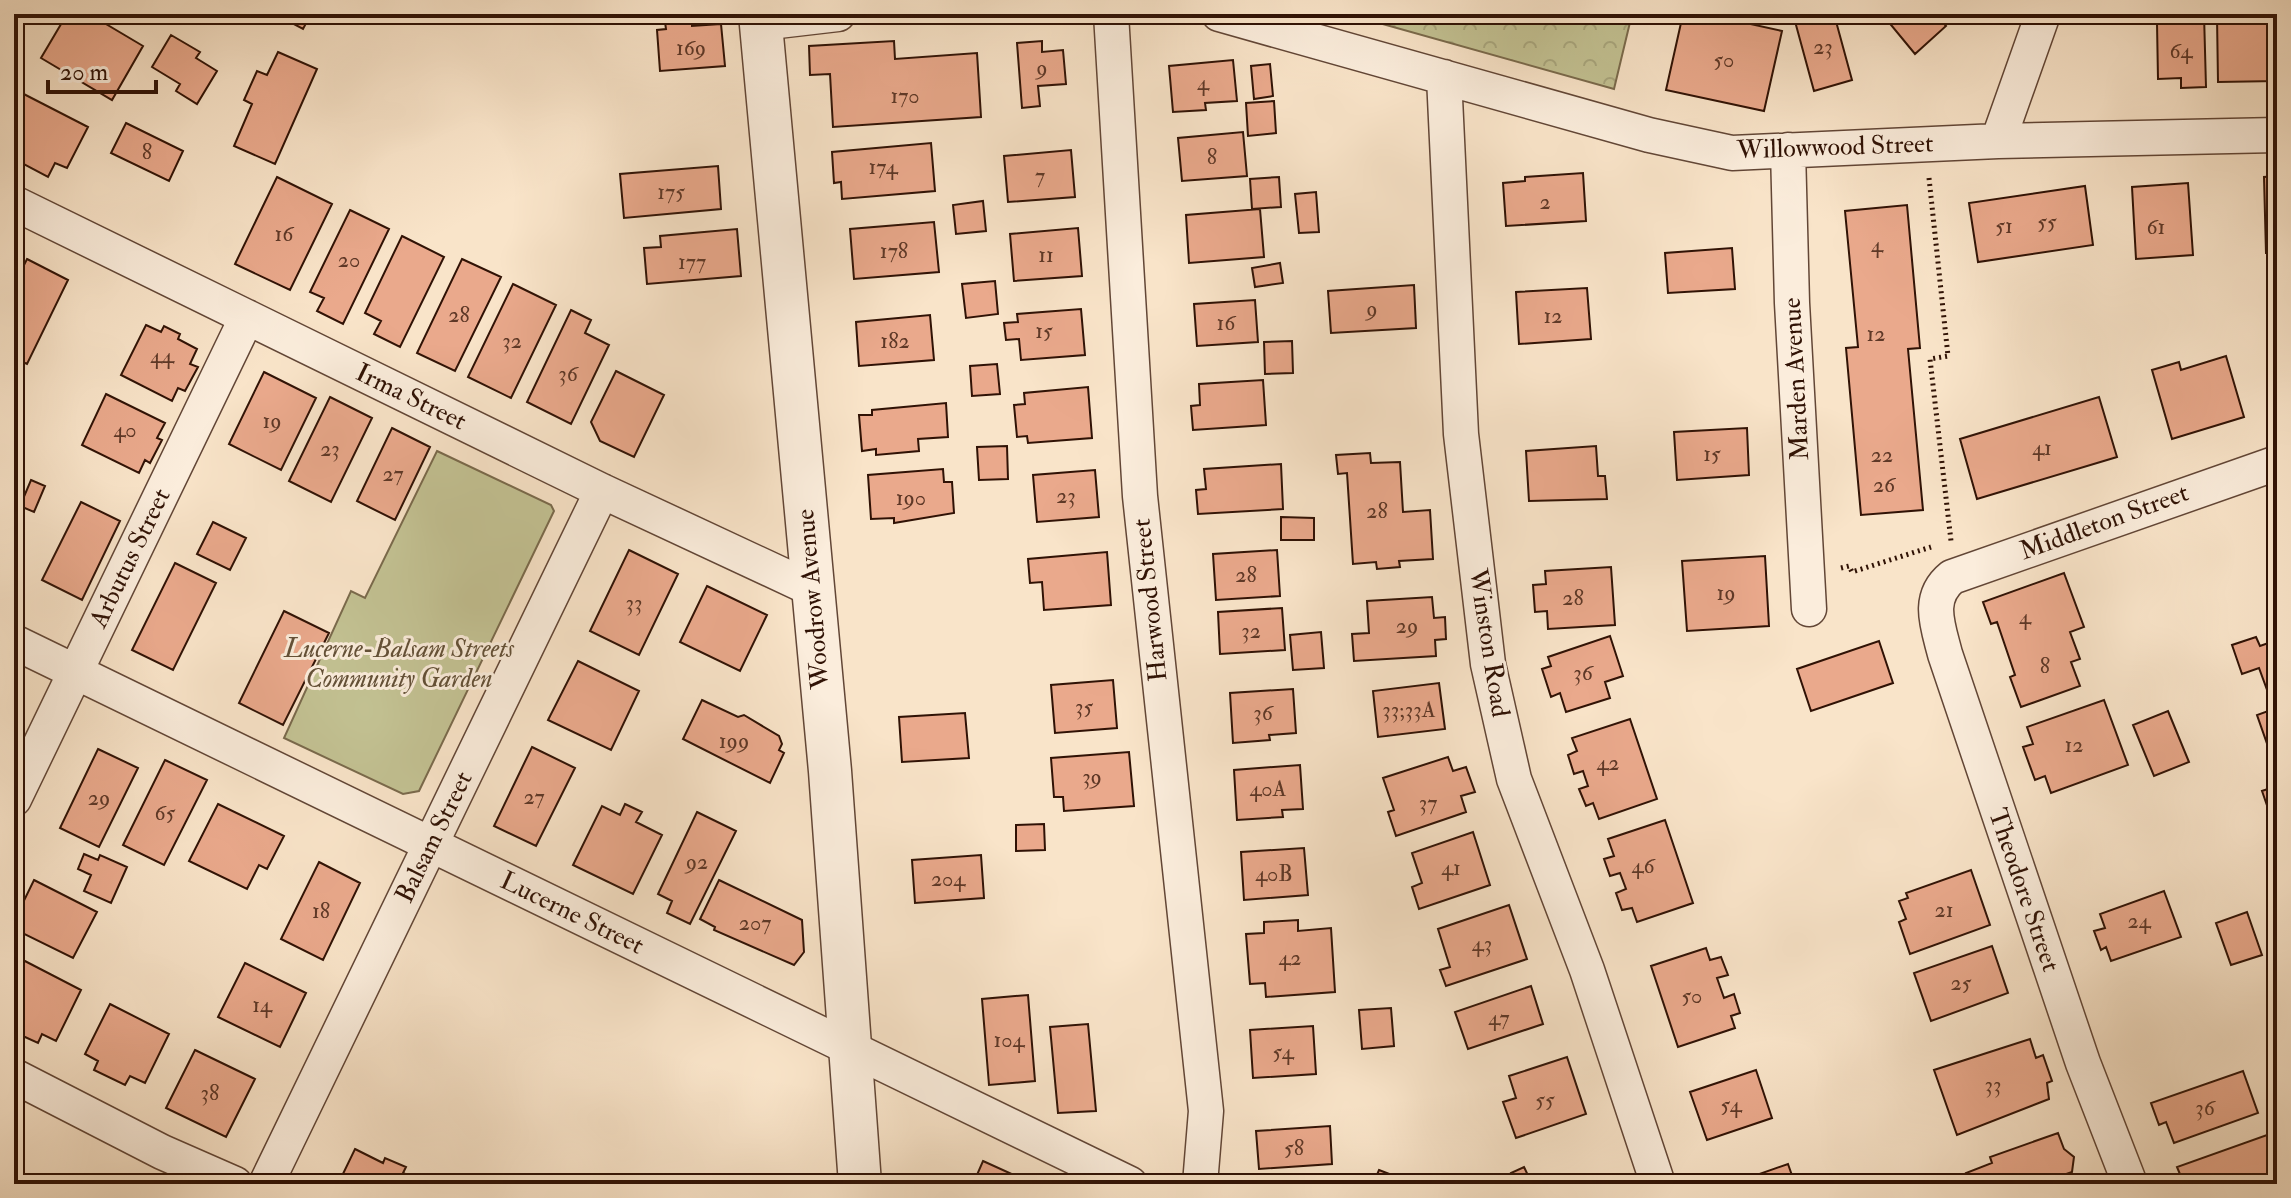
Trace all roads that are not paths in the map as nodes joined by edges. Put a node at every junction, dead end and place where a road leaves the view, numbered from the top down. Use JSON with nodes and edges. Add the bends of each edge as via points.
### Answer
{"nodes":[{"id":1,"x":838,"y":14,"type":"edge"},
{"id":2,"x":1111,"y":14,"type":"edge"},
{"id":3,"x":1219,"y":14,"type":"edge"},
{"id":4,"x":2043,"y":14,"type":"edge"},
{"id":5,"x":761,"y":18,"type":"edge"},
{"id":6,"x":1444,"y":77,"type":"junction"},
{"id":7,"x":2277,"y":135,"type":"edge"},
{"id":8,"x":1998,"y":141,"type":"junction"},
{"id":9,"x":1788,"y":150,"type":"junction"},
{"id":10,"x":14,"y":203,"type":"edge"},
{"id":11,"x":247,"y":317,"type":"junction"},
{"id":12,"x":2277,"y":463,"type":"edge"},
{"id":13,"x":602,"y":491,"type":"junction"},
{"id":14,"x":810,"y":588,"type":"junction"},
{"id":15,"x":1938,"y":592,"type":"joint"},
{"id":16,"x":1808,"y":597,"type":"road end"},
{"id":17,"x":14,"y":642,"type":"edge"},
{"id":18,"x":76,"y":671,"type":"junction"},
{"id":19,"x":14,"y":799,"type":"edge"},
{"id":20,"x":430,"y":844,"type":"junction"},
{"id":21,"x":850,"y":1047,"type":"junction"},
{"id":22,"x":14,"y":1076,"type":"edge"},
{"id":23,"x":235,"y":1184,"type":"edge"},
{"id":24,"x":266,"y":1184,"type":"edge"},
{"id":25,"x":860,"y":1184,"type":"edge"},
{"id":26,"x":1130,"y":1184,"type":"edge"},
{"id":27,"x":1200,"y":1184,"type":"edge"},
{"id":28,"x":1658,"y":1184,"type":"edge"},
{"id":29,"x":2130,"y":1184,"type":"edge"}],
"edges":[{"from":1,"to":5,"type":"street"},
{"from":2,"to":27,"type":"street","name":"Harwood Street","via":[[1140,496],[1206,1111]]},
{"from":3,"to":6,"type":"street","name":"Willowwood Street"},
{"from":4,"to":8,"type":"street"},
{"from":5,"to":14,"type":"street","name":"Woodrow Avenue"},
{"from":6,"to":9,"type":"street","name":"Willowwood Street","via":[[1732,153]]},
{"from":6,"to":28,"type":"street","name":"Winston Road","via":[[1461,434],[1488,664],[1514,779],[1587,970]]},
{"from":7,"to":8,"type":"street","name":"Willowwood Street"},
{"from":8,"to":9,"type":"street","name":"Willowwood Street"},
{"from":9,"to":16,"type":"street","name":"Marden Avenue"},
{"from":10,"to":11,"type":"street","name":"Irma Street"},
{"from":11,"to":13,"type":"street","name":"Irma Street"},
{"from":11,"to":18,"type":"street","name":"Arbutus Street"},
{"from":12,"to":15,"type":"street","name":"Middleton Street","via":[[1952,577]]},
{"from":13,"to":14,"type":"street","name":"Irma Street"},
{"from":13,"to":20,"type":"street","name":"Balsam Street"},
{"from":14,"to":21,"type":"street","name":"Woodrow Avenue","via":[[830,771]]},
{"from":15,"to":29,"type":"street","name":"Theodore Street","via":[[1934,611],[1945,654],[2083,1063]]},
{"from":17,"to":18,"type":"street","name":"Lucerne Street"},
{"from":18,"to":19,"type":"street","name":"Arbutus Street"},
{"from":18,"to":20,"type":"street","name":"Lucerne Street"},
{"from":20,"to":21,"type":"street","name":"Lucerne Street"},
{"from":20,"to":24,"type":"street","name":"Balsam Street"},
{"from":21,"to":25,"type":"street","name":"Woodrow Avenue"},
{"from":21,"to":26,"type":"street","name":"Lucerne Street"},
{"from":22,"to":23,"type":"street"}]}
